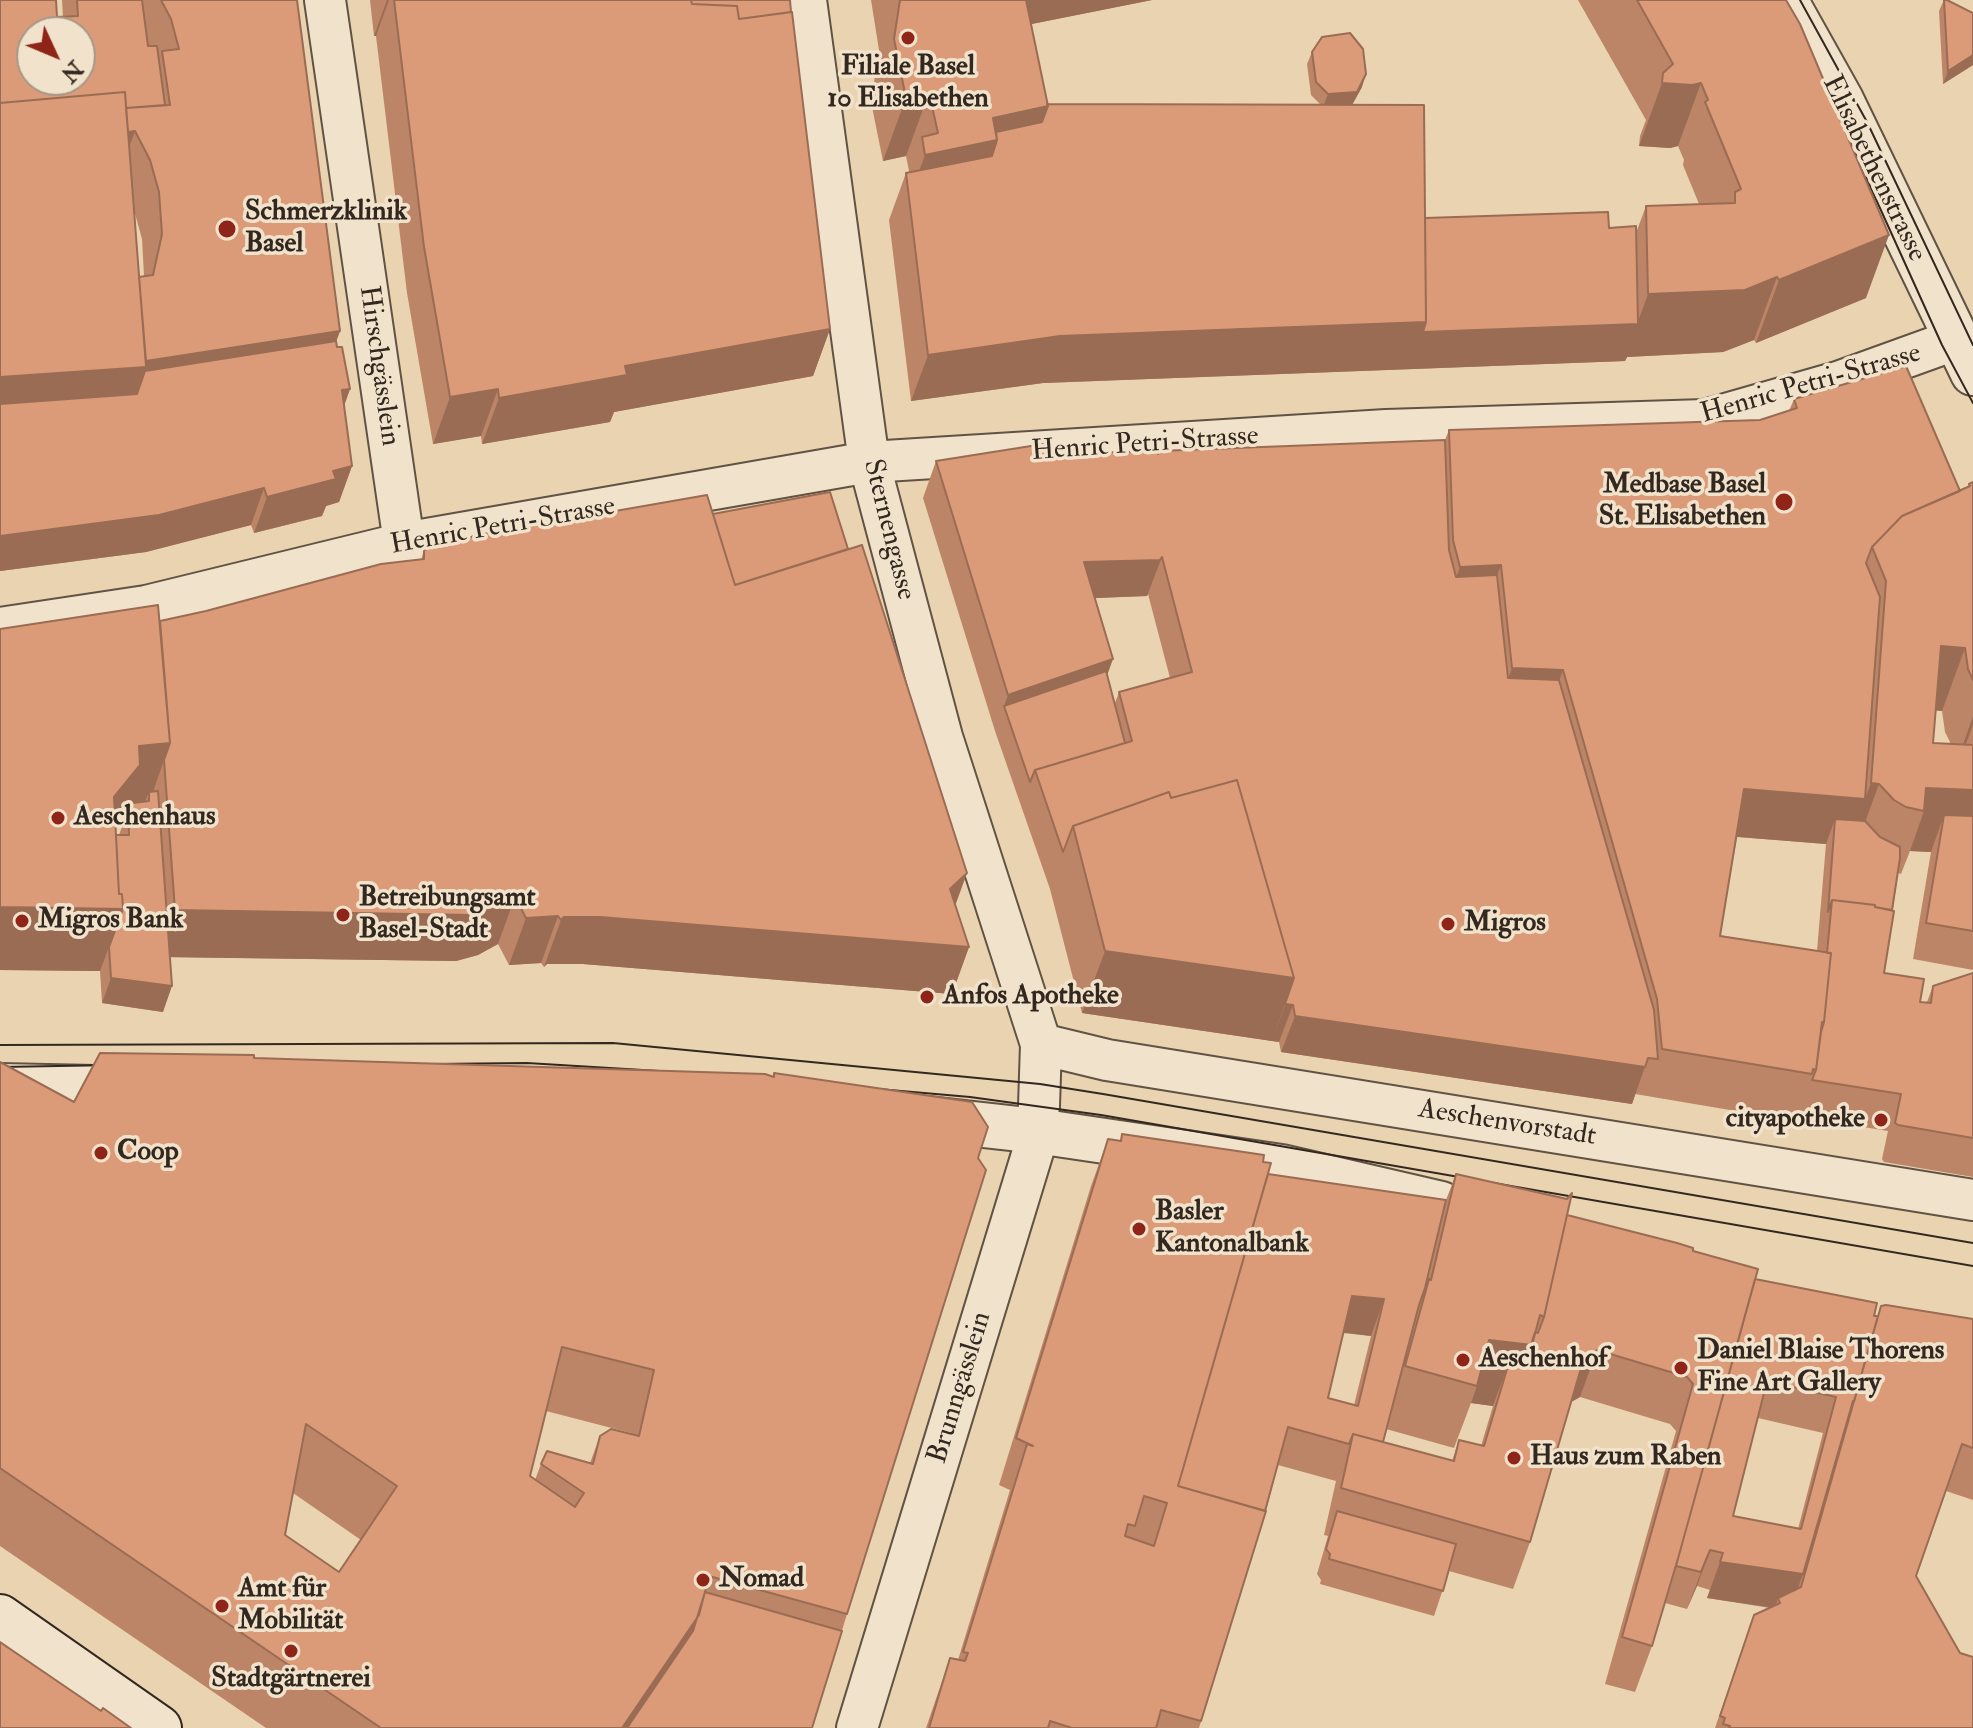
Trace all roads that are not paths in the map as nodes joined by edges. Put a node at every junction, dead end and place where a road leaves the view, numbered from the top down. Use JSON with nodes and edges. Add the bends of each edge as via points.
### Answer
{"nodes":[{"id":1,"x":325,"y":0,"type":"edge"},
{"id":2,"x":806,"y":0,"type":"edge"},
{"id":3,"x":1785,"y":0,"type":"edge"},
{"id":4,"x":1965,"y":356,"type":"edge"},
{"id":5,"x":1973,"y":390,"type":"edge"},
{"id":6,"x":869,"y":462,"type":"junction"},
{"id":7,"x":404,"y":543,"type":"junction"},
{"id":8,"x":0,"y":628,"type":"edge"},
{"id":9,"x":1041,"y":1044,"type":"junction"},
{"id":10,"x":0,"y":1086,"type":"edge"},
{"id":11,"x":176,"y":1090,"type":"edge"},
{"id":12,"x":896,"y":1115,"type":"edge"},
{"id":13,"x":1037,"y":1131,"type":"junction"},
{"id":14,"x":1973,"y":1200,"type":"edge"},
{"id":15,"x":1481,"y":1214,"type":"edge"},
{"id":16,"x":0,"y":1617,"type":"edge"},
{"id":17,"x":159,"y":1728,"type":"edge"},
{"id":18,"x":857,"y":1728,"type":"edge"}],
"edges":[{"from":1,"to":7,"type":"street","name":"Hirschgässlein"},
{"from":2,"to":6,"type":"street","name":"Sternengasse"},
{"from":3,"to":4,"type":"street","name":"Elisabethenstrasse","via":[[1841,100]]},
{"from":4,"to":5,"type":"street","name":"Elisabethenstrasse"},
{"from":4,"to":6,"type":"street","name":"Henric Petri-Strasse","via":[[1838,382],[1705,420],[1386,430]]},
{"from":6,"to":7,"type":"street","name":"Henric Petri-Strasse"},
{"from":6,"to":9,"type":"street","name":"Sternengasse","via":[[942,737]]},
{"from":7,"to":8,"type":"street","name":"Henric Petri-Strasse","via":[[146,606]]},
{"from":9,"to":13,"type":"street","name":"Brunngässlein"},
{"from":9,"to":14,"type":"street","name":"Aeschenvorstadt","via":[[1107,1060]]},
{"from":10,"to":11,"type":"street"},
{"from":12,"to":13,"type":"street"},
{"from":13,"to":15,"type":"street","via":[[1281,1167]]},
{"from":13,"to":18,"type":"street","name":"Brunngässlein"},
{"from":16,"to":17,"type":"street"}]}
